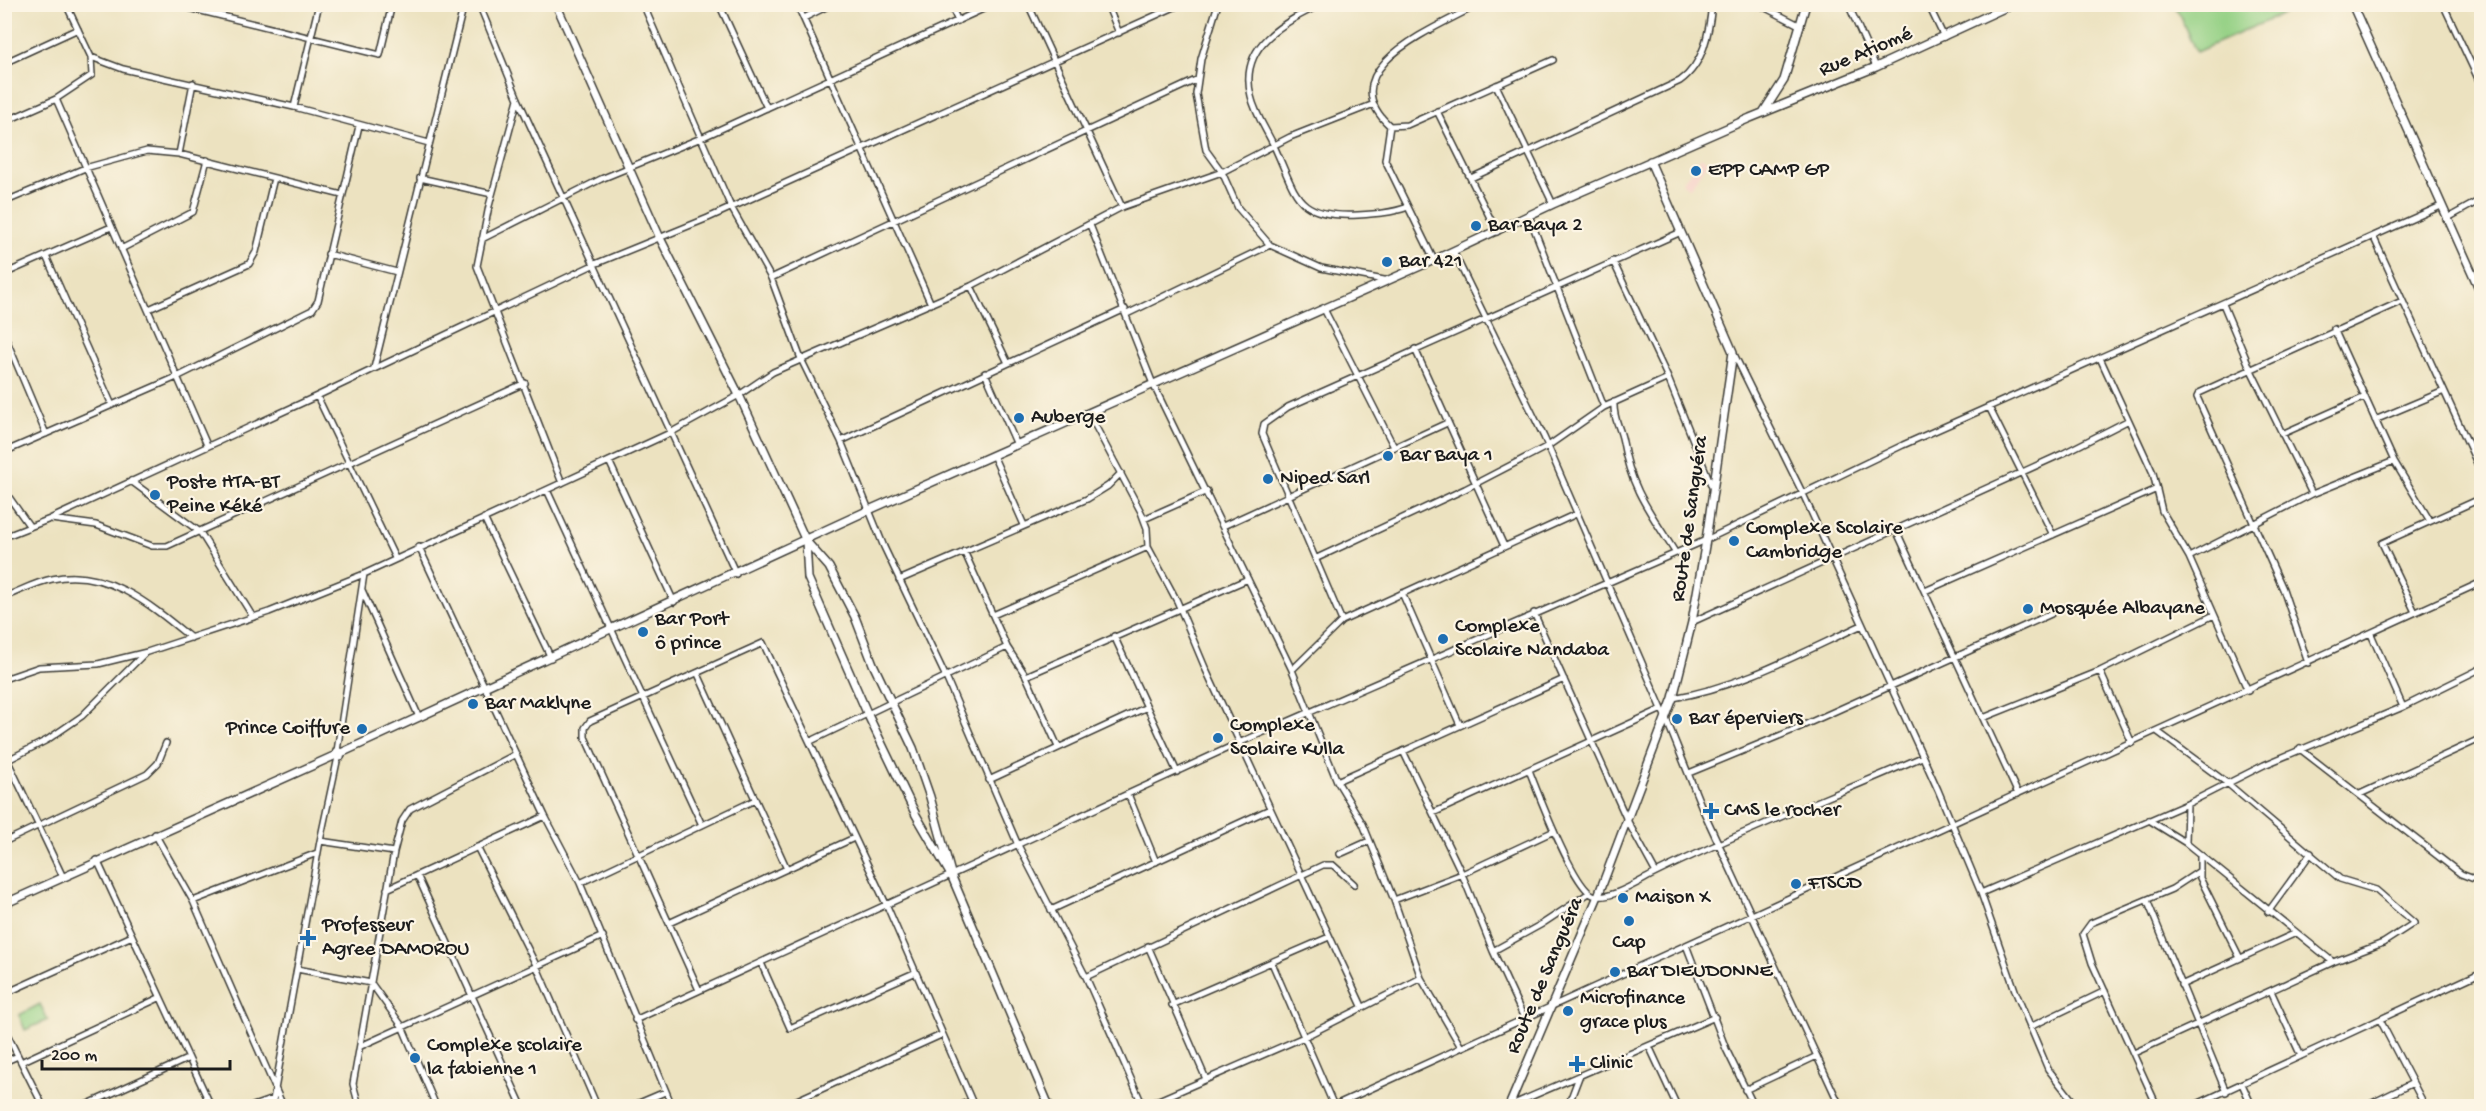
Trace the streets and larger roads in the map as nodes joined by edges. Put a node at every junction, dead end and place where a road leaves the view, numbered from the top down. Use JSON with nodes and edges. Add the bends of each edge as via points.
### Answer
{"nodes":[{"id":1,"x":66,"y":4,"type":"edge"},
{"id":2,"x":173,"y":4,"type":"edge"},
{"id":3,"x":319,"y":4,"type":"edge"},
{"id":4,"x":392,"y":4,"type":"edge"},
{"id":5,"x":464,"y":4,"type":"edge"},
{"id":6,"x":479,"y":4,"type":"edge"},
{"id":7,"x":556,"y":4,"type":"edge"},
{"id":8,"x":643,"y":4,"type":"edge"},
{"id":9,"x":719,"y":4,"type":"edge"},
{"id":10,"x":797,"y":4,"type":"edge"},
{"id":11,"x":832,"y":4,"type":"edge"},
{"id":12,"x":950,"y":4,"type":"edge"},
{"id":13,"x":994,"y":4,"type":"edge"},
{"id":14,"x":1028,"y":4,"type":"edge"},
{"id":15,"x":1107,"y":4,"type":"edge"},
{"id":16,"x":1181,"y":4,"type":"edge"},
{"id":17,"x":1218,"y":4,"type":"edge"},
{"id":18,"x":1322,"y":4,"type":"edge"},
{"id":19,"x":1479,"y":4,"type":"edge"},
{"id":20,"x":1712,"y":4,"type":"edge"},
{"id":21,"x":1758,"y":4,"type":"edge"},
{"id":22,"x":1806,"y":4,"type":"edge"},
{"id":23,"x":1848,"y":4,"type":"edge"},
{"id":24,"x":1928,"y":4,"type":"edge"},
{"id":25,"x":2013,"y":4,"type":"edge"},
{"id":26,"x":2352,"y":4,"type":"edge"},
{"id":27,"x":2443,"y":4,"type":"edge"},
{"id":28,"x":193,"y":6,"type":"edge"},
{"id":29,"x":804,"y":18,"type":"junction"},
{"id":30,"x":958,"y":21,"type":"junction"},
{"id":31,"x":1801,"y":26,"type":"junction"},
{"id":32,"x":78,"y":29,"type":"junction"},
{"id":33,"x":1119,"y":33,"type":"junction"},
{"id":34,"x":311,"y":37,"type":"junction"},
{"id":35,"x":1944,"y":37,"type":"junction"},
{"id":36,"x":91,"y":57,"type":"junction"},
{"id":37,"x":1553,"y":60,"type":"dead end"},
{"id":38,"x":4,"y":63,"type":"edge"},
{"id":39,"x":1054,"y":63,"type":"junction"},
{"id":40,"x":1875,"y":67,"type":"junction"},
{"id":41,"x":1198,"y":79,"type":"junction"},
{"id":42,"x":830,"y":80,"type":"junction"},
{"id":43,"x":194,"y":83,"type":"junction"},
{"id":44,"x":1496,"y":85,"type":"junction"},
{"id":45,"x":2481,"y":87,"type":"edge"},
{"id":46,"x":56,"y":99,"type":"junction"},
{"id":47,"x":518,"y":99,"type":"junction"},
{"id":48,"x":1374,"y":104,"type":"junction"},
{"id":49,"x":294,"y":106,"type":"junction"},
{"id":50,"x":766,"y":108,"type":"junction"},
{"id":51,"x":1437,"y":111,"type":"junction"},
{"id":52,"x":1763,"y":113,"type":"junction"},
{"id":53,"x":4,"y":122,"type":"edge"},
{"id":54,"x":358,"y":126,"type":"junction"},
{"id":55,"x":1390,"y":126,"type":"junction"},
{"id":56,"x":1088,"y":130,"type":"junction"},
{"id":57,"x":701,"y":138,"type":"junction"},
{"id":58,"x":429,"y":143,"type":"junction"},
{"id":59,"x":1274,"y":146,"type":"junction"},
{"id":60,"x":860,"y":148,"type":"junction"},
{"id":61,"x":1530,"y":152,"type":"junction"},
{"id":62,"x":179,"y":154,"type":"junction"},
{"id":63,"x":207,"y":160,"type":"junction"},
{"id":64,"x":1650,"y":161,"type":"junction"},
{"id":65,"x":630,"y":167,"type":"junction"},
{"id":66,"x":85,"y":168,"type":"junction"},
{"id":67,"x":1222,"y":172,"type":"junction"},
{"id":68,"x":274,"y":178,"type":"junction"},
{"id":69,"x":420,"y":178,"type":"junction"},
{"id":70,"x":1471,"y":178,"type":"junction"},
{"id":71,"x":492,"y":194,"type":"junction"},
{"id":72,"x":342,"y":195,"type":"junction"},
{"id":73,"x":564,"y":198,"type":"junction"},
{"id":74,"x":2481,"y":199,"type":"edge"},
{"id":75,"x":4,"y":202,"type":"edge"},
{"id":76,"x":1553,"y":204,"type":"junction"},
{"id":77,"x":2441,"y":206,"type":"junction"},
{"id":78,"x":731,"y":207,"type":"junction"},
{"id":79,"x":1122,"y":207,"type":"junction"},
{"id":80,"x":1408,"y":207,"type":"junction"},
{"id":81,"x":1529,"y":216,"type":"junction"},
{"id":82,"x":2446,"y":219,"type":"junction"},
{"id":83,"x":892,"y":223,"type":"junction"},
{"id":84,"x":1090,"y":225,"type":"junction"},
{"id":85,"x":111,"y":227,"type":"junction"},
{"id":86,"x":1497,"y":232,"type":"junction"},
{"id":87,"x":1681,"y":232,"type":"junction"},
{"id":88,"x":660,"y":238,"type":"junction"},
{"id":89,"x":2374,"y":238,"type":"junction"},
{"id":90,"x":482,"y":239,"type":"junction"},
{"id":91,"x":1270,"y":245,"type":"junction"},
{"id":92,"x":121,"y":249,"type":"junction"},
{"id":93,"x":1453,"y":251,"type":"junction"},
{"id":94,"x":328,"y":254,"type":"junction"},
{"id":95,"x":46,"y":256,"type":"junction"},
{"id":96,"x":1434,"y":260,"type":"junction"},
{"id":97,"x":1613,"y":261,"type":"junction"},
{"id":98,"x":595,"y":264,"type":"junction"},
{"id":99,"x":397,"y":272,"type":"junction"},
{"id":100,"x":4,"y":274,"type":"edge"},
{"id":101,"x":771,"y":278,"type":"junction"},
{"id":102,"x":1384,"y":280,"type":"junction"},
{"id":103,"x":971,"y":286,"type":"junction"},
{"id":104,"x":1556,"y":286,"type":"junction"},
{"id":105,"x":2481,"y":295,"type":"edge"},
{"id":106,"x":2402,"y":300,"type":"junction"},
{"id":107,"x":931,"y":304,"type":"junction"},
{"id":108,"x":2223,"y":304,"type":"junction"},
{"id":109,"x":149,"y":309,"type":"junction"},
{"id":110,"x":1323,"y":309,"type":"junction"},
{"id":111,"x":494,"y":311,"type":"junction"},
{"id":112,"x":1126,"y":312,"type":"junction"},
{"id":113,"x":1485,"y":318,"type":"junction"},
{"id":114,"x":2334,"y":329,"type":"junction"},
{"id":115,"x":4,"y":334,"type":"edge"},
{"id":116,"x":1415,"y":349,"type":"junction"},
{"id":117,"x":1733,"y":352,"type":"junction"},
{"id":118,"x":2100,"y":358,"type":"junction"},
{"id":119,"x":801,"y":359,"type":"junction"},
{"id":120,"x":1008,"y":363,"type":"junction"},
{"id":121,"x":374,"y":368,"type":"junction"},
{"id":122,"x":2250,"y":368,"type":"junction"},
{"id":123,"x":985,"y":374,"type":"junction"},
{"id":124,"x":1359,"y":375,"type":"junction"},
{"id":125,"x":178,"y":376,"type":"junction"},
{"id":126,"x":1668,"y":378,"type":"junction"},
{"id":127,"x":525,"y":382,"type":"junction"},
{"id":128,"x":1154,"y":384,"type":"junction"},
{"id":129,"x":2444,"y":391,"type":"junction"},
{"id":130,"x":739,"y":395,"type":"junction"},
{"id":131,"x":317,"y":396,"type":"junction"},
{"id":132,"x":2365,"y":397,"type":"junction"},
{"id":133,"x":1614,"y":402,"type":"junction"},
{"id":134,"x":112,"y":405,"type":"junction"},
{"id":135,"x":1604,"y":407,"type":"junction"},
{"id":136,"x":1989,"y":407,"type":"junction"},
{"id":137,"x":1089,"y":414,"type":"junction"},
{"id":138,"x":2375,"y":420,"type":"junction"},
{"id":139,"x":2127,"y":421,"type":"junction"},
{"id":140,"x":1447,"y":423,"type":"junction"},
{"id":141,"x":670,"y":433,"type":"junction"},
{"id":142,"x":46,"y":434,"type":"junction"},
{"id":143,"x":2282,"y":434,"type":"junction"},
{"id":144,"x":841,"y":441,"type":"junction"},
{"id":145,"x":207,"y":445,"type":"junction"},
{"id":146,"x":1017,"y":445,"type":"junction"},
{"id":147,"x":1548,"y":446,"type":"junction"},
{"id":148,"x":1394,"y":447,"type":"junction"},
{"id":149,"x":4,"y":452,"type":"edge"},
{"id":150,"x":993,"y":455,"type":"junction"},
{"id":151,"x":2394,"y":460,"type":"junction"},
{"id":152,"x":609,"y":461,"type":"junction"},
{"id":153,"x":349,"y":463,"type":"junction"},
{"id":154,"x":2020,"y":472,"type":"junction"},
{"id":155,"x":1121,"y":473,"type":"junction"},
{"id":156,"x":2481,"y":474,"type":"edge"},
{"id":157,"x":131,"y":481,"type":"junction"},
{"id":158,"x":562,"y":483,"type":"junction"},
{"id":159,"x":1475,"y":484,"type":"junction"},
{"id":160,"x":1712,"y":487,"type":"junction"},
{"id":161,"x":2157,"y":489,"type":"junction"},
{"id":162,"x":4,"y":490,"type":"edge"},
{"id":163,"x":547,"y":490,"type":"junction"},
{"id":164,"x":1207,"y":491,"type":"junction"},
{"id":165,"x":1803,"y":494,"type":"junction"},
{"id":166,"x":2312,"y":494,"type":"junction"},
{"id":167,"x":1287,"y":496,"type":"junction"},
{"id":168,"x":2481,"y":498,"type":"edge"},
{"id":169,"x":869,"y":510,"type":"junction"},
{"id":170,"x":1576,"y":514,"type":"junction"},
{"id":171,"x":484,"y":518,"type":"junction"},
{"id":172,"x":50,"y":519,"type":"junction"},
{"id":173,"x":1144,"y":519,"type":"junction"},
{"id":174,"x":2430,"y":521,"type":"junction"},
{"id":175,"x":2253,"y":522,"type":"junction"},
{"id":176,"x":1024,"y":525,"type":"junction"},
{"id":177,"x":1223,"y":526,"type":"junction"},
{"id":178,"x":30,"y":527,"type":"junction"},
{"id":179,"x":1896,"y":531,"type":"junction"},
{"id":180,"x":200,"y":532,"type":"junction"},
{"id":181,"x":2052,"y":536,"type":"junction"},
{"id":182,"x":4,"y":537,"type":"edge"},
{"id":183,"x":1706,"y":540,"type":"junction"},
{"id":184,"x":806,"y":541,"type":"junction"},
{"id":185,"x":1504,"y":546,"type":"junction"},
{"id":186,"x":419,"y":547,"type":"junction"},
{"id":187,"x":1148,"y":547,"type":"junction"},
{"id":188,"x":964,"y":551,"type":"junction"},
{"id":189,"x":1674,"y":552,"type":"junction"},
{"id":190,"x":2188,"y":557,"type":"junction"},
{"id":191,"x":395,"y":558,"type":"junction"},
{"id":192,"x":1317,"y":558,"type":"junction"},
{"id":193,"x":1832,"y":560,"type":"junction"},
{"id":194,"x":736,"y":573,"type":"junction"},
{"id":195,"x":364,"y":574,"type":"junction"},
{"id":196,"x":1248,"y":579,"type":"junction"},
{"id":197,"x":899,"y":580,"type":"junction"},
{"id":198,"x":1606,"y":581,"type":"junction"},
{"id":199,"x":2481,"y":582,"type":"edge"},
{"id":200,"x":362,"y":589,"type":"junction"},
{"id":201,"x":1925,"y":591,"type":"junction"},
{"id":202,"x":1402,"y":593,"type":"junction"},
{"id":203,"x":4,"y":597,"type":"edge"},
{"id":204,"x":674,"y":602,"type":"junction"},
{"id":205,"x":1180,"y":608,"type":"junction"},
{"id":206,"x":2415,"y":612,"type":"junction"},
{"id":207,"x":1534,"y":614,"type":"junction"},
{"id":208,"x":2051,"y":614,"type":"dead end"},
{"id":209,"x":993,"y":615,"type":"junction"},
{"id":210,"x":2214,"y":615,"type":"junction"},
{"id":211,"x":253,"y":617,"type":"junction"},
{"id":212,"x":1342,"y":621,"type":"junction"},
{"id":213,"x":1692,"y":622,"type":"junction"},
{"id":214,"x":1862,"y":625,"type":"junction"},
{"id":215,"x":613,"y":630,"type":"junction"},
{"id":216,"x":2371,"y":634,"type":"junction"},
{"id":217,"x":1114,"y":636,"type":"junction"},
{"id":218,"x":191,"y":638,"type":"junction"},
{"id":219,"x":1007,"y":647,"type":"junction"},
{"id":220,"x":147,"y":652,"type":"junction"},
{"id":221,"x":551,"y":658,"type":"junction"},
{"id":222,"x":1956,"y":658,"type":"junction"},
{"id":223,"x":1432,"y":659,"type":"junction"},
{"id":224,"x":2308,"y":663,"type":"junction"},
{"id":225,"x":2481,"y":668,"type":"edge"},
{"id":226,"x":1292,"y":670,"type":"junction"},
{"id":227,"x":2100,"y":671,"type":"junction"},
{"id":228,"x":698,"y":674,"type":"junction"},
{"id":229,"x":945,"y":675,"type":"junction"},
{"id":230,"x":1026,"y":676,"type":"junction"},
{"id":231,"x":4,"y":679,"type":"edge"},
{"id":232,"x":1564,"y":679,"type":"junction"},
{"id":233,"x":483,"y":687,"type":"junction"},
{"id":234,"x":1890,"y":687,"type":"junction"},
{"id":235,"x":2248,"y":691,"type":"junction"},
{"id":236,"x":643,"y":698,"type":"junction"},
{"id":237,"x":1673,"y":698,"type":"junction"},
{"id":238,"x":892,"y":702,"type":"junction"},
{"id":239,"x":1147,"y":707,"type":"junction"},
{"id":240,"x":2403,"y":707,"type":"junction"},
{"id":241,"x":1664,"y":713,"type":"junction"},
{"id":242,"x":868,"y":715,"type":"junction"},
{"id":243,"x":1308,"y":715,"type":"junction"},
{"id":244,"x":419,"y":717,"type":"junction"},
{"id":245,"x":1983,"y":718,"type":"junction"},
{"id":246,"x":1460,"y":725,"type":"junction"},
{"id":247,"x":2158,"y":732,"type":"junction"},
{"id":248,"x":2481,"y":738,"type":"edge"},
{"id":249,"x":811,"y":741,"type":"junction"},
{"id":250,"x":1241,"y":742,"type":"junction"},
{"id":251,"x":1593,"y":742,"type":"junction"},
{"id":252,"x":166,"y":743,"type":"dead end"},
{"id":253,"x":2132,"y":743,"type":"junction"},
{"id":254,"x":1058,"y":747,"type":"junction"},
{"id":255,"x":2300,"y":749,"type":"junction"},
{"id":256,"x":1403,"y":751,"type":"junction"},
{"id":257,"x":4,"y":753,"type":"edge"},
{"id":258,"x":338,"y":754,"type":"junction"},
{"id":259,"x":516,"y":754,"type":"junction"},
{"id":260,"x":1922,"y":757,"type":"junction"},
{"id":261,"x":6,"y":762,"type":"edge"},
{"id":262,"x":1529,"y":770,"type":"junction"},
{"id":263,"x":1177,"y":772,"type":"junction"},
{"id":264,"x":1689,"y":773,"type":"junction"},
{"id":265,"x":989,"y":780,"type":"junction"},
{"id":266,"x":1337,"y":781,"type":"junction"},
{"id":267,"x":2227,"y":783,"type":"junction"},
{"id":268,"x":1128,"y":794,"type":"junction"},
{"id":269,"x":2018,"y":794,"type":"junction"},
{"id":270,"x":2360,"y":794,"type":"junction"},
{"id":271,"x":755,"y":800,"type":"junction"},
{"id":272,"x":2187,"y":804,"type":"junction"},
{"id":273,"x":1270,"y":809,"type":"junction"},
{"id":274,"x":1433,"y":813,"type":"junction"},
{"id":275,"x":545,"y":816,"type":"junction"},
{"id":276,"x":1627,"y":820,"type":"junction"},
{"id":277,"x":2149,"y":820,"type":"junction"},
{"id":278,"x":1953,"y":824,"type":"junction"},
{"id":279,"x":702,"y":825,"type":"junction"},
{"id":280,"x":38,"y":827,"type":"junction"},
{"id":281,"x":1554,"y":831,"type":"junction"},
{"id":282,"x":155,"y":834,"type":"junction"},
{"id":283,"x":854,"y":838,"type":"junction"},
{"id":284,"x":320,"y":841,"type":"junction"},
{"id":285,"x":1369,"y":841,"type":"junction"},
{"id":286,"x":4,"y":842,"type":"edge"},
{"id":287,"x":2186,"y":843,"type":"junction"},
{"id":288,"x":1719,"y":844,"type":"junction"},
{"id":289,"x":1018,"y":845,"type":"junction"},
{"id":290,"x":477,"y":847,"type":"junction"},
{"id":291,"x":394,"y":852,"type":"junction"},
{"id":292,"x":317,"y":853,"type":"junction"},
{"id":293,"x":639,"y":854,"type":"junction"},
{"id":294,"x":1340,"y":854,"type":"dead end"},
{"id":295,"x":2311,"y":854,"type":"junction"},
{"id":296,"x":2200,"y":856,"type":"junction"},
{"id":297,"x":97,"y":860,"type":"junction"},
{"id":298,"x":1156,"y":862,"type":"junction"},
{"id":299,"x":787,"y":869,"type":"junction"},
{"id":300,"x":2198,"y":872,"type":"junction"},
{"id":301,"x":1462,"y":873,"type":"junction"},
{"id":302,"x":1656,"y":873,"type":"junction"},
{"id":303,"x":1301,"y":874,"type":"junction"},
{"id":304,"x":417,"y":875,"type":"junction"},
{"id":305,"x":952,"y":876,"type":"junction"},
{"id":306,"x":63,"y":877,"type":"junction"},
{"id":307,"x":2481,"y":882,"type":"edge"},
{"id":308,"x":580,"y":883,"type":"junction"},
{"id":309,"x":1354,"y":884,"type":"dead end"},
{"id":310,"x":387,"y":889,"type":"junction"},
{"id":311,"x":1589,"y":893,"type":"junction"},
{"id":312,"x":1981,"y":893,"type":"junction"},
{"id":313,"x":1598,"y":896,"type":"junction"},
{"id":314,"x":1394,"y":900,"type":"junction"},
{"id":315,"x":2147,"y":900,"type":"junction"},
{"id":316,"x":193,"y":901,"type":"junction"},
{"id":317,"x":4,"y":904,"type":"edge"},
{"id":318,"x":887,"y":906,"type":"junction"},
{"id":319,"x":1051,"y":910,"type":"junction"},
{"id":320,"x":2268,"y":912,"type":"junction"},
{"id":321,"x":1751,"y":916,"type":"junction"},
{"id":322,"x":669,"y":923,"type":"junction"},
{"id":323,"x":2296,"y":933,"type":"junction"},
{"id":324,"x":132,"y":936,"type":"junction"},
{"id":325,"x":603,"y":936,"type":"junction"},
{"id":326,"x":1329,"y":937,"type":"junction"},
{"id":327,"x":1686,"y":945,"type":"junction"},
{"id":328,"x":1148,"y":946,"type":"junction"},
{"id":329,"x":1493,"y":951,"type":"junction"},
{"id":330,"x":2240,"y":958,"type":"junction"},
{"id":331,"x":2333,"y":962,"type":"junction"},
{"id":332,"x":760,"y":963,"type":"junction"},
{"id":333,"x":1272,"y":963,"type":"junction"},
{"id":334,"x":536,"y":965,"type":"junction"},
{"id":335,"x":297,"y":969,"type":"junction"},
{"id":336,"x":2481,"y":972,"type":"edge"},
{"id":337,"x":914,"y":973,"type":"junction"},
{"id":338,"x":1086,"y":977,"type":"junction"},
{"id":339,"x":1422,"y":978,"type":"junction"},
{"id":340,"x":371,"y":983,"type":"junction"},
{"id":341,"x":2181,"y":985,"type":"junction"},
{"id":342,"x":699,"y":990,"type":"junction"},
{"id":343,"x":2105,"y":991,"type":"junction"},
{"id":344,"x":2271,"y":991,"type":"junction"},
{"id":345,"x":4,"y":994,"type":"edge"},
{"id":346,"x":473,"y":994,"type":"junction"},
{"id":347,"x":159,"y":998,"type":"junction"},
{"id":348,"x":1172,"y":1005,"type":"junction"},
{"id":349,"x":1362,"y":1006,"type":"junction"},
{"id":350,"x":1549,"y":1006,"type":"junction"},
{"id":351,"x":1715,"y":1017,"type":"junction"},
{"id":352,"x":1524,"y":1018,"type":"junction"},
{"id":353,"x":634,"y":1020,"type":"junction"},
{"id":354,"x":2380,"y":1020,"type":"junction"},
{"id":355,"x":2197,"y":1024,"type":"junction"},
{"id":356,"x":402,"y":1026,"type":"junction"},
{"id":357,"x":2030,"y":1027,"type":"junction"},
{"id":358,"x":4,"y":1028,"type":"edge"},
{"id":359,"x":941,"y":1035,"type":"junction"},
{"id":360,"x":1304,"y":1037,"type":"junction"},
{"id":361,"x":361,"y":1046,"type":"junction"},
{"id":362,"x":1461,"y":1047,"type":"junction"},
{"id":363,"x":1649,"y":1047,"type":"junction"},
{"id":364,"x":2134,"y":1053,"type":"junction"},
{"id":365,"x":1817,"y":1056,"type":"junction"},
{"id":366,"x":2301,"y":1056,"type":"junction"},
{"id":367,"x":19,"y":1059,"type":"junction"},
{"id":368,"x":187,"y":1059,"type":"junction"},
{"id":369,"x":4,"y":1062,"type":"edge"},
{"id":370,"x":1579,"y":1077,"type":"junction"},
{"id":371,"x":1206,"y":1079,"type":"junction"},
{"id":372,"x":2413,"y":1083,"type":"junction"},
{"id":373,"x":2242,"y":1084,"type":"junction"},
{"id":374,"x":274,"y":1085,"type":"junction"},
{"id":375,"x":1745,"y":1090,"type":"junction"},
{"id":376,"x":665,"y":1092,"type":"junction"},
{"id":377,"x":2226,"y":1092,"type":"junction"},
{"id":378,"x":273,"y":1099,"type":"junction"},
{"id":379,"x":973,"y":1104,"type":"edge"},
{"id":380,"x":1333,"y":1106,"type":"edge"},
{"id":381,"x":1508,"y":1106,"type":"edge"},
{"id":382,"x":43,"y":1107,"type":"edge"},
{"id":383,"x":84,"y":1107,"type":"edge"},
{"id":384,"x":211,"y":1107,"type":"edge"},
{"id":385,"x":253,"y":1107,"type":"edge"},
{"id":386,"x":272,"y":1107,"type":"edge"},
{"id":387,"x":283,"y":1107,"type":"edge"},
{"id":388,"x":359,"y":1107,"type":"edge"},
{"id":389,"x":436,"y":1107,"type":"edge"},
{"id":390,"x":522,"y":1107,"type":"edge"},
{"id":391,"x":597,"y":1107,"type":"edge"},
{"id":392,"x":632,"y":1107,"type":"edge"},
{"id":393,"x":672,"y":1107,"type":"edge"},
{"id":394,"x":784,"y":1107,"type":"edge"},
{"id":395,"x":958,"y":1107,"type":"edge"},
{"id":396,"x":1049,"y":1107,"type":"edge"},
{"id":397,"x":1144,"y":1107,"type":"edge"},
{"id":398,"x":1568,"y":1107,"type":"edge"},
{"id":399,"x":1677,"y":1107,"type":"edge"},
{"id":400,"x":1754,"y":1107,"type":"edge"},
{"id":401,"x":1840,"y":1107,"type":"edge"},
{"id":402,"x":2078,"y":1107,"type":"edge"},
{"id":403,"x":2157,"y":1107,"type":"edge"},
{"id":404,"x":2193,"y":1107,"type":"edge"},
{"id":405,"x":2252,"y":1107,"type":"edge"},
{"id":406,"x":2366,"y":1107,"type":"edge"},
{"id":407,"x":2425,"y":1107,"type":"edge"}],
"edges":[{"from":1,"to":32,"type":"street"},
{"from":2,"to":28,"type":"street"},
{"from":3,"to":34,"type":"street"},
{"from":4,"to":34,"type":"street","via":[[380,55]]},
{"from":5,"to":58,"type":"street"},
{"from":6,"to":47,"type":"street"},
{"from":7,"to":65,"type":"street"},
{"from":8,"to":57,"type":"street"},
{"from":9,"to":50,"type":"street"},
{"from":10,"to":29,"type":"street"},
{"from":11,"to":29,"type":"street"},
{"from":12,"to":30,"type":"street"},
{"from":13,"to":30,"type":"street"},
{"from":14,"to":39,"type":"street"},
{"from":15,"to":33,"type":"street"},
{"from":16,"to":33,"type":"street"},
{"from":17,"to":41,"type":"street"},
{"from":18,"to":59,"type":"street","via":[[1272,31],[1252,65],[1250,94]]},
{"from":19,"to":48,"type":"street","via":[[1387,57],[1373,81]]},
{"from":20,"to":61,"type":"street","via":[[1703,51],[1689,75]]},
{"from":21,"to":31,"type":"street"},
{"from":22,"to":31,"type":"street"},
{"from":23,"to":40,"type":"street"},
{"from":24,"to":35,"type":"street"},
{"from":25,"to":35,"type":"street","name":"Rue Atiomé"},
{"from":26,"to":77,"type":"street"},
{"from":27,"to":45,"type":"street"},
{"from":28,"to":34,"type":"street"},
{"from":29,"to":42,"type":"street"},
{"from":30,"to":42,"type":"street"},
{"from":31,"to":52,"type":"street","via":[[1784,80]]},
{"from":32,"to":36,"type":"street"},
{"from":32,"to":38,"type":"street"},
{"from":33,"to":39,"type":"street"},
{"from":34,"to":49,"type":"street"},
{"from":35,"to":40,"type":"street","name":"Rue Atiomé"},
{"from":36,"to":43,"type":"street","via":[[123,69]]},
{"from":36,"to":46,"type":"street","via":[[91,77]]},
{"from":37,"to":44,"type":"street"},
{"from":39,"to":56,"type":"street"},
{"from":39,"to":60,"type":"street"},
{"from":40,"to":52,"type":"street","name":"Rue Atiomé"},
{"from":41,"to":56,"type":"street"},
{"from":41,"to":67,"type":"street","via":[[1196,94],[1206,150]]},
{"from":42,"to":50,"type":"street"},
{"from":42,"to":60,"type":"street"},
{"from":43,"to":49,"type":"street"},
{"from":43,"to":62,"type":"street"},
{"from":44,"to":51,"type":"street"},
{"from":44,"to":61,"type":"street"},
{"from":46,"to":53,"type":"street"},
{"from":46,"to":66,"type":"street"},
{"from":47,"to":71,"type":"street"},
{"from":47,"to":73,"type":"street"},
{"from":48,"to":55,"type":"street"},
{"from":48,"to":59,"type":"street"},
{"from":49,"to":54,"type":"street"},
{"from":50,"to":57,"type":"street"},
{"from":51,"to":55,"type":"street","via":[[1407,125]]},
{"from":51,"to":70,"type":"street"},
{"from":52,"to":64,"type":"street"},
{"from":54,"to":58,"type":"street"},
{"from":54,"to":72,"type":"street"},
{"from":55,"to":80,"type":"street","via":[[1385,160]]},
{"from":56,"to":79,"type":"street"},
{"from":56,"to":83,"type":"street"},
{"from":57,"to":65,"type":"street"},
{"from":57,"to":78,"type":"street"},
{"from":58,"to":69,"type":"street"},
{"from":59,"to":67,"type":"street"},
{"from":59,"to":80,"type":"street","via":[[1289,184],[1314,211],[1355,215]]},
{"from":60,"to":78,"type":"street"},
{"from":60,"to":83,"type":"street"},
{"from":61,"to":70,"type":"street"},
{"from":61,"to":76,"type":"street"},
{"from":62,"to":63,"type":"street"},
{"from":62,"to":66,"type":"street","via":[[142,151]]},
{"from":63,"to":68,"type":"street"},
{"from":63,"to":92,"type":"street","via":[[193,212]]},
{"from":64,"to":76,"type":"street"},
{"from":64,"to":87,"type":"street"},
{"from":65,"to":73,"type":"street"},
{"from":65,"to":88,"type":"street"},
{"from":66,"to":75,"type":"street"},
{"from":66,"to":85,"type":"street"},
{"from":67,"to":79,"type":"street"},
{"from":67,"to":91,"type":"street","via":[[1239,208]]},
{"from":68,"to":72,"type":"street"},
{"from":68,"to":109,"type":"street","via":[[252,261],[245,268]]},
{"from":69,"to":71,"type":"street"},
{"from":69,"to":99,"type":"street"},
{"from":70,"to":86,"type":"street"},
{"from":71,"to":90,"type":"street"},
{"from":72,"to":94,"type":"street"},
{"from":73,"to":90,"type":"street"},
{"from":73,"to":98,"type":"street"},
{"from":74,"to":82,"type":"street"},
{"from":76,"to":81,"type":"street"},
{"from":77,"to":82,"type":"street"},
{"from":77,"to":89,"type":"street"},
{"from":78,"to":88,"type":"street"},
{"from":78,"to":101,"type":"street"},
{"from":79,"to":84,"type":"street"},
{"from":80,"to":96,"type":"street"},
{"from":81,"to":86,"type":"street"},
{"from":81,"to":104,"type":"street"},
{"from":82,"to":105,"type":"street"},
{"from":83,"to":101,"type":"street"},
{"from":83,"to":107,"type":"street"},
{"from":84,"to":103,"type":"street"},
{"from":84,"to":112,"type":"street"},
{"from":85,"to":92,"type":"street"},
{"from":85,"to":95,"type":"street"},
{"from":86,"to":93,"type":"street"},
{"from":87,"to":97,"type":"street"},
{"from":87,"to":117,"type":"street"},
{"from":88,"to":98,"type":"street"},
{"from":88,"to":130,"type":"street"},
{"from":89,"to":106,"type":"street"},
{"from":89,"to":108,"type":"street"},
{"from":90,"to":111,"type":"street","via":[[477,266]]},
{"from":91,"to":102,"type":"street","via":[[1321,268]]},
{"from":91,"to":112,"type":"street"},
{"from":92,"to":109,"type":"street"},
{"from":93,"to":96,"type":"street"},
{"from":93,"to":113,"type":"street"},
{"from":94,"to":99,"type":"street"},
{"from":94,"to":125,"type":"street","via":[[318,301],[310,313]]},
{"from":95,"to":100,"type":"street"},
{"from":95,"to":134,"type":"street"},
{"from":96,"to":102,"type":"street"},
{"from":97,"to":104,"type":"street"},
{"from":97,"to":126,"type":"street"},
{"from":98,"to":111,"type":"street"},
{"from":98,"to":141,"type":"street"},
{"from":99,"to":121,"type":"street"},
{"from":101,"to":119,"type":"street"},
{"from":102,"to":110,"type":"street"},
{"from":103,"to":107,"type":"street"},
{"from":103,"to":120,"type":"street"},
{"from":104,"to":113,"type":"street"},
{"from":104,"to":135,"type":"street"},
{"from":106,"to":114,"type":"street"},
{"from":106,"to":129,"type":"street"},
{"from":107,"to":119,"type":"street"},
{"from":108,"to":118,"type":"street"},
{"from":108,"to":122,"type":"street"},
{"from":109,"to":125,"type":"street"},
{"from":110,"to":124,"type":"street"},
{"from":110,"to":128,"type":"street"},
{"from":111,"to":121,"type":"street"},
{"from":111,"to":127,"type":"street"},
{"from":112,"to":120,"type":"street"},
{"from":112,"to":128,"type":"street"},
{"from":113,"to":116,"type":"street"},
{"from":113,"to":147,"type":"street"},
{"from":114,"to":122,"type":"street"},
{"from":114,"to":132,"type":"street"},
{"from":115,"to":142,"type":"street"},
{"from":116,"to":124,"type":"street"},
{"from":116,"to":140,"type":"street"},
{"from":117,"to":160,"type":"street","name":"Route de Sanguéra"},
{"from":117,"to":165,"type":"street"},
{"from":118,"to":136,"type":"street"},
{"from":118,"to":139,"type":"street"},
{"from":119,"to":130,"type":"street"},
{"from":119,"to":144,"type":"street"},
{"from":120,"to":123,"type":"street"},
{"from":121,"to":131,"type":"street"},
{"from":122,"to":143,"type":"street"},
{"from":122,"to":175,"type":"street","via":[[2197,397]]},
{"from":123,"to":144,"type":"street"},
{"from":123,"to":146,"type":"street"},
{"from":124,"to":148,"type":"street"},
{"from":124,"to":167,"type":"street","via":[[1288,407],[1262,428]]},
{"from":125,"to":134,"type":"street"},
{"from":125,"to":145,"type":"street"},
{"from":126,"to":133,"type":"street"},
{"from":126,"to":160,"type":"street"},
{"from":127,"to":153,"type":"street"},
{"from":127,"to":158,"type":"street"},
{"from":128,"to":137,"type":"street"},
{"from":128,"to":164,"type":"street"},
{"from":129,"to":138,"type":"street"},
{"from":129,"to":156,"type":"street"},
{"from":130,"to":141,"type":"street"},
{"from":130,"to":184,"type":"street"},
{"from":131,"to":145,"type":"street"},
{"from":131,"to":153,"type":"street"},
{"from":132,"to":138,"type":"street"},
{"from":132,"to":143,"type":"street"},
{"from":133,"to":135,"type":"street"},
{"from":133,"to":189,"type":"street","via":[[1613,416],[1630,476]]},
{"from":134,"to":142,"type":"street"},
{"from":135,"to":147,"type":"street"},
{"from":136,"to":154,"type":"street"},
{"from":136,"to":165,"type":"street"},
{"from":137,"to":146,"type":"street"},
{"from":137,"to":155,"type":"street"},
{"from":138,"to":151,"type":"street"},
{"from":139,"to":154,"type":"street"},
{"from":139,"to":161,"type":"street","via":[[2154,473]]},
{"from":140,"to":148,"type":"street"},
{"from":140,"to":159,"type":"street"},
{"from":141,"to":152,"type":"street"},
{"from":141,"to":194,"type":"street"},
{"from":142,"to":149,"type":"street"},
{"from":143,"to":166,"type":"street"},
{"from":144,"to":169,"type":"street"},
{"from":145,"to":157,"type":"street"},
{"from":146,"to":150,"type":"street"},
{"from":147,"to":159,"type":"street"},
{"from":147,"to":170,"type":"street"},
{"from":148,"to":167,"type":"street"},
{"from":150,"to":169,"type":"street"},
{"from":150,"to":176,"type":"street"},
{"from":151,"to":166,"type":"street"},
{"from":151,"to":174,"type":"street"},
{"from":152,"to":158,"type":"street"},
{"from":152,"to":204,"type":"street"},
{"from":153,"to":180,"type":"street"},
{"from":153,"to":191,"type":"street"},
{"from":154,"to":179,"type":"street"},
{"from":154,"to":181,"type":"street"},
{"from":155,"to":173,"type":"street"},
{"from":155,"to":176,"type":"street","via":[[1098,493]]},
{"from":157,"to":172,"type":"street"},
{"from":157,"to":180,"type":"street"},
{"from":158,"to":163,"type":"street"},
{"from":159,"to":185,"type":"street"},
{"from":159,"to":192,"type":"street"},
{"from":160,"to":183,"type":"street","name":"Route de Sanguéra"},
{"from":161,"to":181,"type":"street"},
{"from":161,"to":190,"type":"street","via":[[2162,511]]},
{"from":162,"to":178,"type":"street"},
{"from":163,"to":171,"type":"street"},
{"from":163,"to":215,"type":"street"},
{"from":164,"to":173,"type":"street"},
{"from":164,"to":177,"type":"street"},
{"from":165,"to":183,"type":"street"},
{"from":165,"to":193,"type":"street"},
{"from":166,"to":175,"type":"street"},
{"from":167,"to":177,"type":"street"},
{"from":167,"to":192,"type":"street"},
{"from":168,"to":174,"type":"street"},
{"from":169,"to":184,"type":"street"},
{"from":169,"to":197,"type":"street"},
{"from":170,"to":185,"type":"street"},
{"from":170,"to":198,"type":"street"},
{"from":171,"to":186,"type":"street"},
{"from":171,"to":221,"type":"street"},
{"from":172,"to":178,"type":"street"},
{"from":172,"to":180,"type":"street","via":[[96,525],[157,547]]},
{"from":173,"to":187,"type":"street"},
{"from":174,"to":206,"type":"street","via":[[2382,543]]},
{"from":175,"to":190,"type":"street"},
{"from":175,"to":224,"type":"street","via":[[2283,588]]},
{"from":176,"to":188,"type":"street"},
{"from":177,"to":196,"type":"street"},
{"from":178,"to":182,"type":"street"},
{"from":179,"to":193,"type":"street"},
{"from":179,"to":201,"type":"street"},
{"from":180,"to":211,"type":"street"},
{"from":181,"to":201,"type":"street"},
{"from":183,"to":189,"type":"street"},
{"from":183,"to":213,"type":"street","name":"Route de Sanguéra"},
{"from":184,"to":194,"type":"street"},
{"from":184,"to":238,"type":"street","via":[[829,567]]},
{"from":184,"to":242,"type":"street","via":[[808,578]]},
{"from":185,"to":202,"type":"street"},
{"from":186,"to":191,"type":"street"},
{"from":186,"to":233,"type":"street"},
{"from":187,"to":205,"type":"street"},
{"from":187,"to":209,"type":"street"},
{"from":188,"to":197,"type":"street"},
{"from":188,"to":209,"type":"street"},
{"from":189,"to":198,"type":"street"},
{"from":190,"to":210,"type":"street"},
{"from":191,"to":195,"type":"street"},
{"from":192,"to":212,"type":"street"},
{"from":193,"to":213,"type":"street"},
{"from":193,"to":214,"type":"street"},
{"from":194,"to":204,"type":"street"},
{"from":195,"to":200,"type":"street"},
{"from":195,"to":211,"type":"street"},
{"from":196,"to":205,"type":"street"},
{"from":196,"to":226,"type":"street"},
{"from":197,"to":229,"type":"street"},
{"from":198,"to":207,"type":"street"},
{"from":198,"to":241,"type":"street"},
{"from":199,"to":206,"type":"street"},
{"from":200,"to":244,"type":"street"},
{"from":200,"to":258,"type":"street"},
{"from":201,"to":222,"type":"street"},
{"from":202,"to":212,"type":"street"},
{"from":202,"to":223,"type":"street"},
{"from":203,"to":218,"type":"street","via":[[51,579],[76,576],[137,595]]},
{"from":204,"to":215,"type":"street"},
{"from":205,"to":217,"type":"street"},
{"from":205,"to":250,"type":"street"},
{"from":206,"to":216,"type":"street"},
{"from":207,"to":223,"type":"street"},
{"from":207,"to":232,"type":"street"},
{"from":208,"to":222,"type":"street"},
{"from":209,"to":219,"type":"street"},
{"from":210,"to":227,"type":"street"},
{"from":210,"to":235,"type":"street"},
{"from":211,"to":218,"type":"street"},
{"from":212,"to":226,"type":"street"},
{"from":213,"to":237,"type":"street","name":"Route de Sanguéra"},
{"from":214,"to":234,"type":"street"},
{"from":214,"to":237,"type":"street","via":[[1745,678],[1707,692]]},
{"from":215,"to":221,"type":"street"},
{"from":215,"to":236,"type":"street"},
{"from":216,"to":224,"type":"street"},
{"from":216,"to":240,"type":"street"},
{"from":217,"to":230,"type":"street"},
{"from":217,"to":239,"type":"street"},
{"from":218,"to":220,"type":"street"},
{"from":219,"to":229,"type":"street"},
{"from":219,"to":230,"type":"street"},
{"from":220,"to":231,"type":"street","via":[[98,664],[39,667]]},
{"from":220,"to":261,"type":"street","via":[[82,716]]},
{"from":221,"to":233,"type":"street"},
{"from":222,"to":234,"type":"street"},
{"from":222,"to":245,"type":"street"},
{"from":223,"to":243,"type":"street"},
{"from":223,"to":246,"type":"street"},
{"from":224,"to":235,"type":"street"},
{"from":225,"to":240,"type":"street"},
{"from":226,"to":243,"type":"street"},
{"from":227,"to":245,"type":"street"},
{"from":227,"to":253,"type":"street"},
{"from":228,"to":236,"type":"street"},
{"from":228,"to":249,"type":"street","via":[[763,643]]},
{"from":228,"to":271,"type":"street"},
{"from":229,"to":238,"type":"street"},
{"from":229,"to":265,"type":"street"},
{"from":230,"to":254,"type":"street"},
{"from":232,"to":246,"type":"street"},
{"from":232,"to":251,"type":"street"},
{"from":233,"to":244,"type":"street"},
{"from":233,"to":259,"type":"street"},
{"from":234,"to":260,"type":"street"},
{"from":234,"to":264,"type":"street"},
{"from":235,"to":247,"type":"street"},
{"from":236,"to":279,"type":"street"},
{"from":236,"to":293,"type":"street","via":[[590,722],[585,732]]},
{"from":237,"to":241,"type":"street","name":"Route de Sanguéra"},
{"from":238,"to":242,"type":"street"},
{"from":238,"to":305,"type":"street","via":[[914,748]]},
{"from":239,"to":254,"type":"street"},
{"from":239,"to":263,"type":"street"},
{"from":240,"to":255,"type":"street"},
{"from":241,"to":251,"type":"street"},
{"from":241,"to":264,"type":"street"},
{"from":241,"to":276,"type":"street","name":"Route de Sanguéra"},
{"from":242,"to":249,"type":"street"},
{"from":242,"to":305,"type":"street","via":[[916,815]]},
{"from":243,"to":250,"type":"street"},
{"from":243,"to":266,"type":"street"},
{"from":244,"to":258,"type":"street"},
{"from":245,"to":269,"type":"street"},
{"from":246,"to":256,"type":"street"},
{"from":247,"to":253,"type":"street"},
{"from":247,"to":267,"type":"street"},
{"from":248,"to":270,"type":"street"},
{"from":249,"to":283,"type":"street"},
{"from":250,"to":263,"type":"street"},
{"from":250,"to":273,"type":"street"},
{"from":251,"to":262,"type":"street"},
{"from":251,"to":276,"type":"street"},
{"from":252,"to":280,"type":"street","via":[[158,763],[147,774]]},
{"from":253,"to":269,"type":"street"},
{"from":254,"to":265,"type":"street"},
{"from":255,"to":267,"type":"street"},
{"from":255,"to":270,"type":"street"},
{"from":256,"to":266,"type":"street"},
{"from":256,"to":274,"type":"street"},
{"from":257,"to":261,"type":"street"},
{"from":258,"to":282,"type":"street"},
{"from":258,"to":284,"type":"street"},
{"from":259,"to":275,"type":"street"},
{"from":259,"to":291,"type":"street","via":[[410,809],[402,821]]},
{"from":260,"to":278,"type":"street"},
{"from":260,"to":288,"type":"street"},
{"from":261,"to":280,"type":"street"},
{"from":262,"to":274,"type":"street"},
{"from":262,"to":281,"type":"street"},
{"from":263,"to":268,"type":"street"},
{"from":264,"to":288,"type":"street"},
{"from":265,"to":289,"type":"street"},
{"from":266,"to":285,"type":"street"},
{"from":267,"to":272,"type":"street"},
{"from":267,"to":295,"type":"street"},
{"from":268,"to":289,"type":"street"},
{"from":268,"to":298,"type":"street"},
{"from":269,"to":278,"type":"street"},
{"from":270,"to":307,"type":"street","via":[[2461,874]]},
{"from":271,"to":279,"type":"street"},
{"from":271,"to":299,"type":"street"},
{"from":272,"to":277,"type":"street"},
{"from":272,"to":287,"type":"street"},
{"from":273,"to":298,"type":"street"},
{"from":273,"to":303,"type":"street"},
{"from":274,"to":301,"type":"street"},
{"from":275,"to":290,"type":"street"},
{"from":275,"to":308,"type":"street"},
{"from":276,"to":302,"type":"street"},
{"from":276,"to":313,"type":"street","name":"Route de Sanguéra"},
{"from":277,"to":287,"type":"street"},
{"from":277,"to":312,"type":"street"},
{"from":278,"to":312,"type":"street"},
{"from":278,"to":321,"type":"street"},
{"from":279,"to":293,"type":"street"},
{"from":280,"to":286,"type":"street"},
{"from":280,"to":306,"type":"street"},
{"from":281,"to":301,"type":"street"},
{"from":281,"to":311,"type":"street"},
{"from":282,"to":297,"type":"street"},
{"from":282,"to":316,"type":"street"},
{"from":283,"to":299,"type":"street"},
{"from":283,"to":318,"type":"street"},
{"from":284,"to":291,"type":"street"},
{"from":284,"to":292,"type":"street"},
{"from":285,"to":294,"type":"street"},
{"from":285,"to":314,"type":"street"},
{"from":287,"to":296,"type":"street"},
{"from":288,"to":302,"type":"street"},
{"from":288,"to":321,"type":"street"},
{"from":289,"to":305,"type":"street"},
{"from":289,"to":319,"type":"street"},
{"from":290,"to":304,"type":"street"},
{"from":290,"to":334,"type":"street"},
{"from":291,"to":310,"type":"street"},
{"from":292,"to":316,"type":"street"},
{"from":292,"to":335,"type":"street"},
{"from":293,"to":308,"type":"street"},
{"from":293,"to":322,"type":"street"},
{"from":295,"to":320,"type":"street"},
{"from":295,"to":331,"type":"street","via":[[2346,882],[2369,886],[2383,894],[2414,923],[2384,943]]},
{"from":296,"to":300,"type":"street"},
{"from":296,"to":320,"type":"street"},
{"from":297,"to":306,"type":"street"},
{"from":297,"to":324,"type":"street"},
{"from":298,"to":319,"type":"street"},
{"from":299,"to":322,"type":"street"},
{"from":300,"to":315,"type":"street","via":[[2181,885]]},
{"from":300,"to":330,"type":"street"},
{"from":301,"to":314,"type":"street"},
{"from":301,"to":329,"type":"street"},
{"from":302,"to":313,"type":"street","via":[[1625,889]]},
{"from":303,"to":309,"type":"street","via":[[1328,864]]},
{"from":303,"to":326,"type":"street"},
{"from":303,"to":328,"type":"street"},
{"from":304,"to":310,"type":"street"},
{"from":304,"to":346,"type":"street"},
{"from":305,"to":318,"type":"street"},
{"from":305,"to":396,"type":"street"},
{"from":306,"to":317,"type":"street"},
{"from":308,"to":325,"type":"street"},
{"from":310,"to":340,"type":"street"},
{"from":311,"to":313,"type":"street"},
{"from":311,"to":329,"type":"street"},
{"from":312,"to":357,"type":"street"},
{"from":313,"to":350,"type":"street","name":"Route de Sanguéra"},
{"from":314,"to":339,"type":"street"},
{"from":315,"to":341,"type":"street"},
{"from":315,"to":343,"type":"street","via":[[2084,929],[2084,940]]},
{"from":316,"to":374,"type":"street"},
{"from":318,"to":332,"type":"street"},
{"from":318,"to":337,"type":"street"},
{"from":319,"to":338,"type":"street"},
{"from":320,"to":323,"type":"street"},
{"from":321,"to":327,"type":"street"},
{"from":321,"to":365,"type":"street"},
{"from":322,"to":342,"type":"street"},
{"from":323,"to":330,"type":"street"},
{"from":323,"to":331,"type":"street"},
{"from":324,"to":345,"type":"street"},
{"from":324,"to":347,"type":"street"},
{"from":325,"to":334,"type":"street"},
{"from":325,"to":353,"type":"street"},
{"from":326,"to":333,"type":"street"},
{"from":326,"to":349,"type":"street"},
{"from":327,"to":350,"type":"street"},
{"from":327,"to":351,"type":"street"},
{"from":328,"to":338,"type":"street"},
{"from":328,"to":348,"type":"street"},
{"from":329,"to":352,"type":"street"},
{"from":330,"to":341,"type":"street"},
{"from":331,"to":344,"type":"street"},
{"from":332,"to":337,"type":"street","via":[[790,1028]]},
{"from":332,"to":342,"type":"street"},
{"from":333,"to":348,"type":"street"},
{"from":333,"to":360,"type":"street"},
{"from":334,"to":346,"type":"street"},
{"from":334,"to":391,"type":"street"},
{"from":335,"to":340,"type":"street"},
{"from":335,"to":374,"type":"street"},
{"from":336,"to":354,"type":"street"},
{"from":337,"to":359,"type":"street"},
{"from":338,"to":397,"type":"street"},
{"from":339,"to":349,"type":"street"},
{"from":339,"to":362,"type":"street"},
{"from":340,"to":356,"type":"street"},
{"from":340,"to":361,"type":"street"},
{"from":341,"to":355,"type":"street"},
{"from":342,"to":353,"type":"street"},
{"from":343,"to":357,"type":"street"},
{"from":343,"to":364,"type":"street"},
{"from":344,"to":355,"type":"street"},
{"from":344,"to":366,"type":"street"},
{"from":346,"to":356,"type":"street"},
{"from":346,"to":390,"type":"street"},
{"from":347,"to":367,"type":"street"},
{"from":347,"to":368,"type":"street"},
{"from":348,"to":371,"type":"street"},
{"from":349,"to":360,"type":"street"},
{"from":350,"to":352,"type":"street"},
{"from":350,"to":381,"type":"street","name":"Route de Sanguéra"},
{"from":351,"to":363,"type":"street"},
{"from":351,"to":375,"type":"street"},
{"from":352,"to":362,"type":"street"},
{"from":353,"to":376,"type":"street"},
{"from":354,"to":366,"type":"street"},
{"from":354,"to":372,"type":"street"},
{"from":355,"to":364,"type":"street"},
{"from":355,"to":377,"type":"street"},
{"from":356,"to":361,"type":"street"},
{"from":356,"to":389,"type":"street"},
{"from":357,"to":402,"type":"street","via":[[2048,1069]]},
{"from":358,"to":367,"type":"street"},
{"from":359,"to":379,"type":"street"},
{"from":359,"to":394,"type":"street"},
{"from":360,"to":371,"type":"street"},
{"from":360,"to":380,"type":"street"},
{"from":361,"to":388,"type":"street","via":[[353,1090]]},
{"from":362,"to":380,"type":"street"},
{"from":363,"to":370,"type":"street"},
{"from":363,"to":399,"type":"street"},
{"from":364,"to":403,"type":"street"},
{"from":365,"to":375,"type":"street"},
{"from":365,"to":401,"type":"street"},
{"from":366,"to":373,"type":"street"},
{"from":367,"to":369,"type":"street"},
{"from":367,"to":382,"type":"street"},
{"from":368,"to":383,"type":"street"},
{"from":368,"to":384,"type":"street"},
{"from":370,"to":381,"type":"street"},
{"from":370,"to":398,"type":"street"},
{"from":371,"to":397,"type":"street"},
{"from":372,"to":406,"type":"street"},
{"from":372,"to":407,"type":"street"},
{"from":373,"to":377,"type":"street"},
{"from":373,"to":405,"type":"street"},
{"from":374,"to":378,"type":"street"},
{"from":374,"to":387,"type":"street"},
{"from":375,"to":400,"type":"street"},
{"from":376,"to":392,"type":"street"},
{"from":376,"to":393,"type":"street"},
{"from":377,"to":404,"type":"street"},
{"from":378,"to":385,"type":"street"},
{"from":378,"to":386,"type":"street"},
{"from":379,"to":395,"type":"street"}]}
